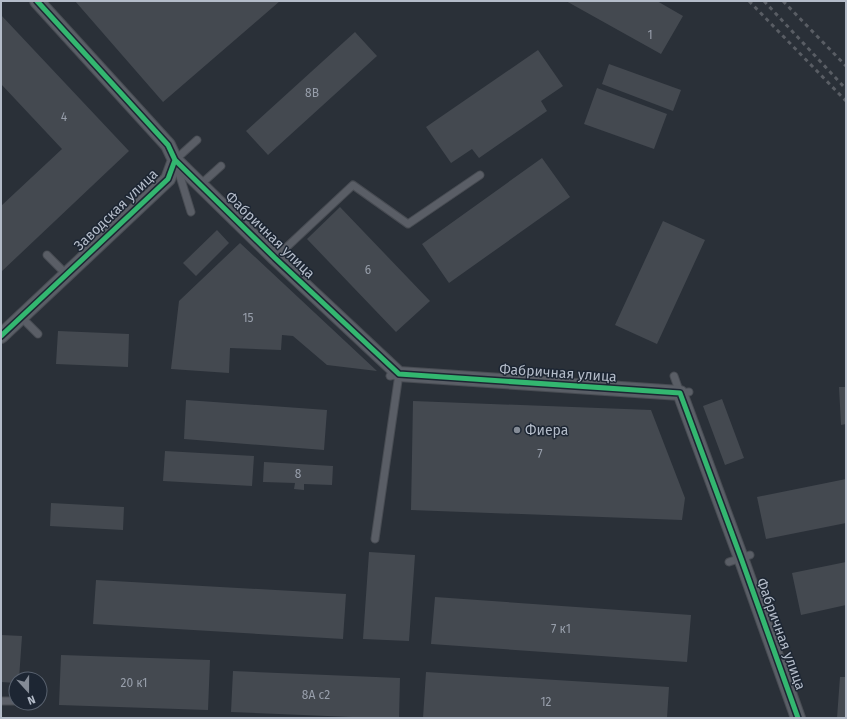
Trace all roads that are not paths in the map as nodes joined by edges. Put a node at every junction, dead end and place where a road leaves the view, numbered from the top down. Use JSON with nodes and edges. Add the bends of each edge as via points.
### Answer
{"nodes":[{"id":1,"x":36,"y":1,"type":"edge"},
{"id":2,"x":197,"y":140,"type":"dead end"},
{"id":3,"x":175,"y":160,"type":"junction"},
{"id":4,"x":221,"y":166,"type":"dead end"},
{"id":5,"x":480,"y":175,"type":"dead end"},
{"id":6,"x":200,"y":185,"type":"junction"},
{"id":7,"x":191,"y":212,"type":"dead end"},
{"id":8,"x":47,"y":255,"type":"dead end"},
{"id":9,"x":275,"y":258,"type":"junction"},
{"id":10,"x":66,"y":274,"type":"junction"},
{"id":11,"x":21,"y":317,"type":"junction"},
{"id":12,"x":38,"y":334,"type":"dead end"},
{"id":13,"x":1,"y":336,"type":"edge"},
{"id":14,"x":394,"y":375,"type":"junction"},
{"id":15,"x":674,"y":376,"type":"dead end"},
{"id":16,"x":684,"y":393,"type":"junction"},
{"id":17,"x":375,"y":539,"type":"dead end"},
{"id":18,"x":798,"y":718,"type":"edge"}],
"edges":[{"from":1,"to":3,"type":"street","via":[[168,145]]},
{"from":2,"to":3,"type":"lane"},
{"from":3,"to":6,"type":"street","name":"Фабричная улица"},
{"from":3,"to":7,"type":"lane"},
{"from":3,"to":10,"type":"street","name":"Заводская улица","via":[[168,179]]},
{"from":4,"to":6,"type":"lane"},
{"from":5,"to":9,"type":"lane","via":[[408,224],[353,185]]},
{"from":6,"to":9,"type":"street","name":"Фабричная улица"},
{"from":8,"to":10,"type":"lane"},
{"from":9,"to":14,"type":"street","name":"Фабричная улица"},
{"from":10,"to":11,"type":"street","name":"Заводская улица"},
{"from":11,"to":12,"type":"lane"},
{"from":11,"to":13,"type":"street","name":"Заводская улица"},
{"from":14,"to":16,"type":"street","name":"Фабричная улица"},
{"from":14,"to":17,"type":"lane"},
{"from":15,"to":16,"type":"lane"},
{"from":16,"to":18,"type":"street","name":"Фабричная улица"}]}
